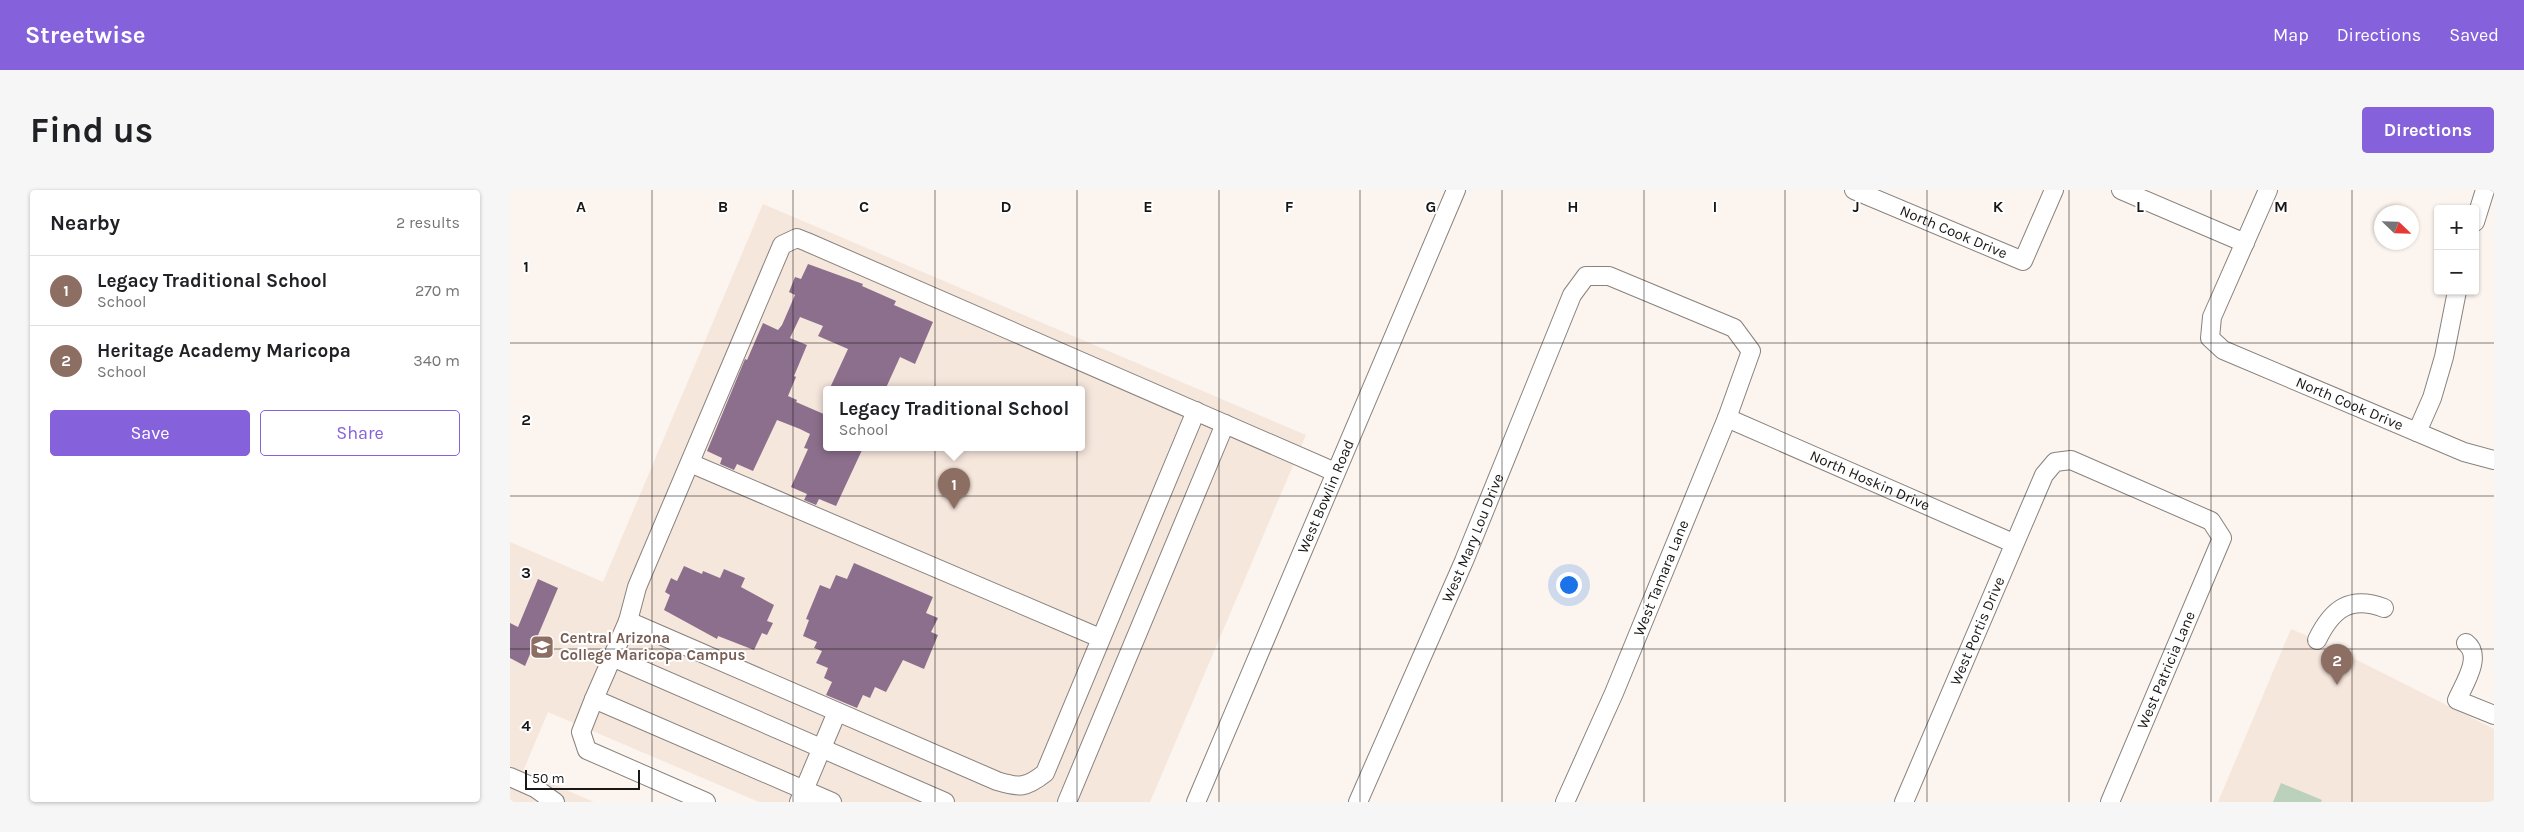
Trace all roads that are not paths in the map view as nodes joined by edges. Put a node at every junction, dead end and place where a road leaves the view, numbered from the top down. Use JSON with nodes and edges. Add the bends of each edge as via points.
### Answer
{"nodes":[{"id":1,"x":1456,"y":190,"type":"edge"},
{"id":2,"x":1854,"y":190,"type":"edge"},
{"id":3,"x":2054,"y":190,"type":"edge"},
{"id":4,"x":2121,"y":190,"type":"edge"},
{"id":5,"x":2268,"y":190,"type":"edge"},
{"id":6,"x":2485,"y":190,"type":"edge"},
{"id":7,"x":2479,"y":209,"type":"edge"},
{"id":8,"x":2245,"y":243,"type":"junction"},
{"id":9,"x":2456,"y":295,"type":"edge"},
{"id":10,"x":1751,"y":351,"type":"joint"},
{"id":11,"x":1196,"y":411,"type":"junction"},
{"id":12,"x":1727,"y":418,"type":"junction"},
{"id":13,"x":1225,"y":424,"type":"junction"},
{"id":14,"x":2417,"y":432,"type":"junction"},
{"id":15,"x":2494,"y":460,"type":"edge"},
{"id":16,"x":2055,"y":462,"type":"joint"},
{"id":17,"x":690,"y":463,"type":"junction"},
{"id":18,"x":1335,"y":472,"type":"junction"},
{"id":19,"x":2013,"y":543,"type":"junction"},
{"id":20,"x":2384,"y":608,"type":"dead end"},
{"id":21,"x":628,"y":621,"type":"junction"},
{"id":22,"x":1100,"y":638,"type":"junction"},
{"id":23,"x":2318,"y":640,"type":"dead end"},
{"id":24,"x":2466,"y":643,"type":"dead end"},
{"id":25,"x":612,"y":657,"type":"junction"},
{"id":26,"x":594,"y":699,"type":"junction"},
{"id":27,"x":837,"y":712,"type":"junction"},
{"id":28,"x":2494,"y":715,"type":"edge"},
{"id":29,"x":821,"y":749,"type":"junction"},
{"id":30,"x":510,"y":776,"type":"edge"},
{"id":31,"x":802,"y":796,"type":"edge"},
{"id":32,"x":555,"y":802,"type":"edge"},
{"id":33,"x":706,"y":802,"type":"edge"},
{"id":34,"x":832,"y":802,"type":"edge"},
{"id":35,"x":945,"y":802,"type":"edge"},
{"id":36,"x":1067,"y":802,"type":"edge"},
{"id":37,"x":1196,"y":802,"type":"edge"},
{"id":38,"x":1358,"y":802,"type":"edge"},
{"id":39,"x":1565,"y":802,"type":"edge"},
{"id":40,"x":1904,"y":802,"type":"edge"},
{"id":41,"x":2110,"y":802,"type":"edge"}],
"edges":[{"from":1,"to":18,"type":"street","name":"West Bowlin Road"},
{"from":2,"to":3,"type":"street","name":"North Cook Drive","via":[[2023,261]]},
{"from":4,"to":8,"type":"street"},
{"from":5,"to":8,"type":"street"},
{"from":6,"to":7,"type":"street"},
{"from":8,"to":14,"type":"street","name":"North Cook Drive","via":[[2212,317],[2210,338],[2223,350]]},
{"from":9,"to":14,"type":"street","via":[[2444,357],[2432,398]]},
{"from":10,"to":12,"type":"street","name":"West Tamara Lane"},
{"from":10,"to":38,"type":"street","name":"West Mary Lou Drive","via":[[1734,328],[1609,276],[1586,276],[1572,296],[1464,562]]},
{"from":11,"to":13,"type":"street"},
{"from":11,"to":17,"type":"street","via":[[797,238],[782,245]]},
{"from":11,"to":22,"type":"street"},
{"from":12,"to":19,"type":"street","name":"North Hoskin Drive"},
{"from":12,"to":39,"type":"street","name":"West Tamara Lane","via":[[1614,693]]},
{"from":13,"to":18,"type":"street"},
{"from":13,"to":36,"type":"street"},
{"from":14,"to":15,"type":"street","name":"North Cook Drive","via":[[2464,452]]},
{"from":16,"to":19,"type":"street","name":"West Portis Drive","via":[[2044,475]]},
{"from":16,"to":41,"type":"street","name":"West Patricia Lane","via":[[2071,460],[2211,521],[2222,538]]},
{"from":17,"to":21,"type":"street","via":[[637,587]]},
{"from":17,"to":22,"type":"street"},
{"from":18,"to":37,"type":"street","name":"West Bowlin Road"},
{"from":19,"to":40,"type":"street","name":"West Portis Drive"},
{"from":20,"to":23,"type":"street","via":[[2362,603],[2340,609],[2330,617]]},
{"from":21,"to":25,"type":"street"},
{"from":21,"to":27,"type":"street"},
{"from":22,"to":27,"type":"street","via":[[1045,773],[1031,784],[1016,786],[997,782]]},
{"from":24,"to":28,"type":"street","via":[[2472,647],[2474,656],[2457,700]]},
{"from":25,"to":26,"type":"street"},
{"from":25,"to":29,"type":"street"},
{"from":26,"to":31,"type":"street"},
{"from":26,"to":33,"type":"street","via":[[580,732],[588,750]]},
{"from":27,"to":29,"type":"street"},
{"from":29,"to":31,"type":"street"},
{"from":29,"to":35,"type":"street"},
{"from":30,"to":32,"type":"street"},
{"from":31,"to":34,"type":"street"}]}
